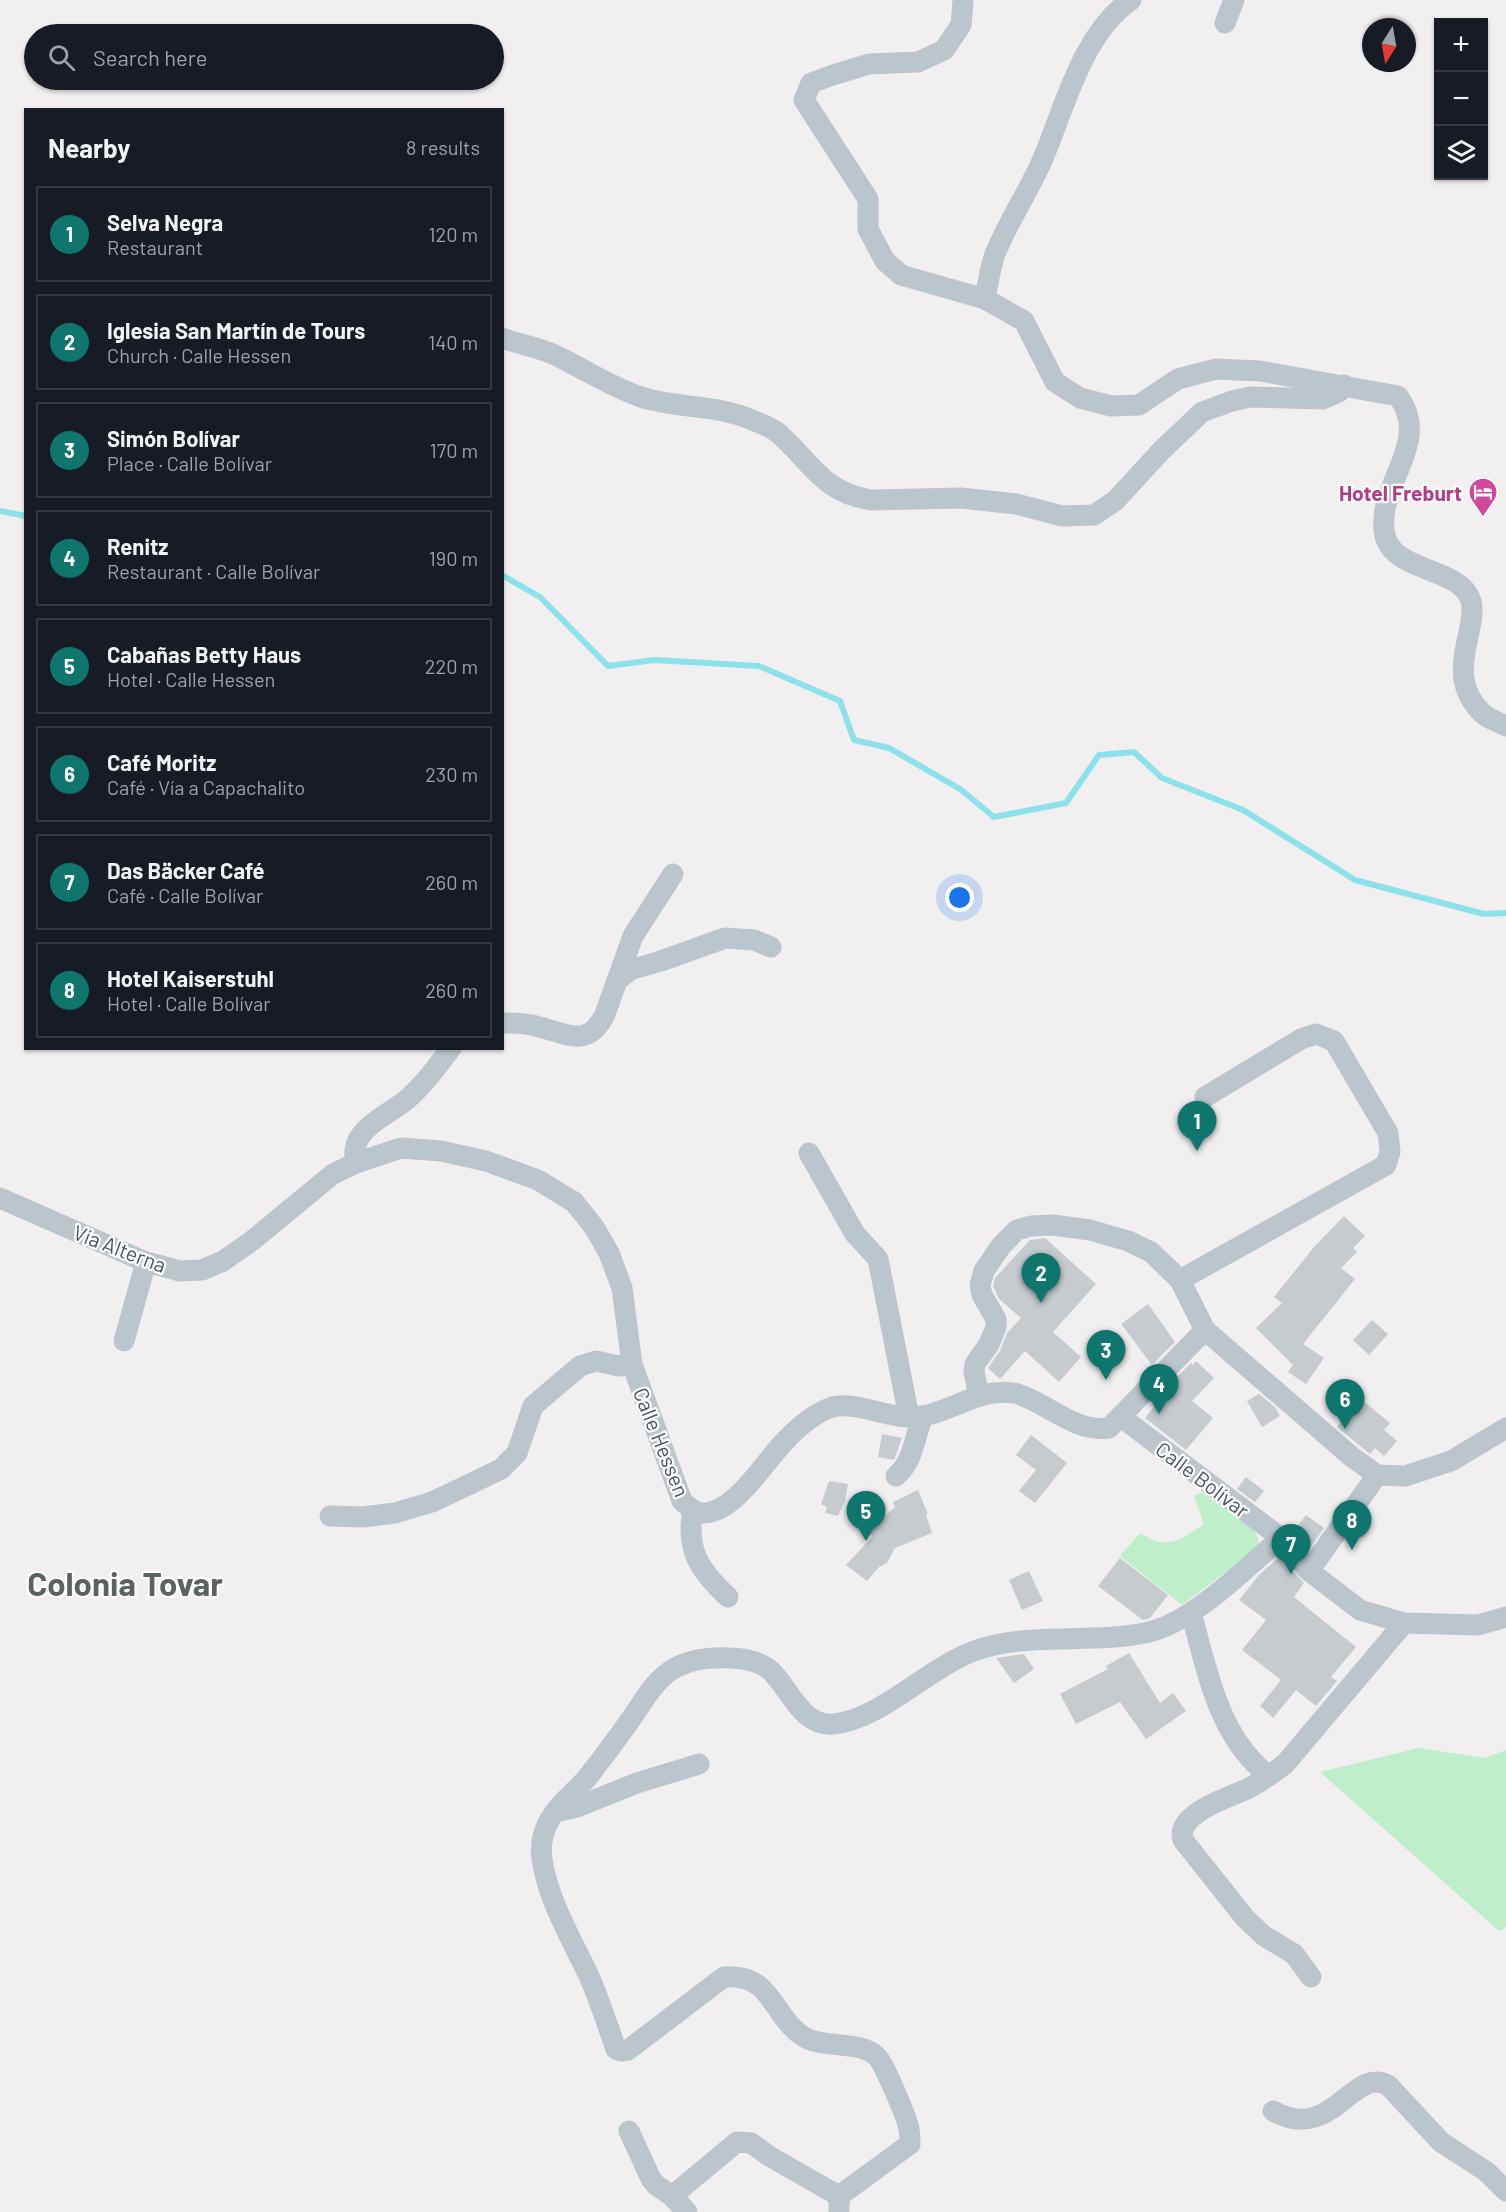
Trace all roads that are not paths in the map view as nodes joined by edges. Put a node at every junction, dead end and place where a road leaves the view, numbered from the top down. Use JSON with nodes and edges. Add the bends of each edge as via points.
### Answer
{"nodes":[{"id":1,"x":963,"y":0,"type":"edge"},
{"id":2,"x":1131,"y":0,"type":"edge"},
{"id":3,"x":1234,"y":0,"type":"edge"},
{"id":4,"x":1225,"y":23,"type":"dead end"},
{"id":5,"x":985,"y":299,"type":"junction"},
{"id":6,"x":504,"y":339,"type":"edge"},
{"id":7,"x":1344,"y":385,"type":"junction"},
{"id":8,"x":1506,"y":726,"type":"edge"},
{"id":9,"x":673,"y":874,"type":"dead end"},
{"id":10,"x":771,"y":948,"type":"dead end"},
{"id":11,"x":619,"y":979,"type":"junction"},
{"id":12,"x":504,"y":1023,"type":"edge"},
{"id":13,"x":450,"y":1050,"type":"edge"},
{"id":14,"x":1205,"y":1097,"type":"dead end"},
{"id":15,"x":809,"y":1153,"type":"dead end"},
{"id":16,"x":356,"y":1163,"type":"junction"},
{"id":17,"x":0,"y":1198,"type":"edge"},
{"id":18,"x":146,"y":1262,"type":"junction"},
{"id":19,"x":1180,"y":1280,"type":"junction"},
{"id":20,"x":1205,"y":1330,"type":"junction"},
{"id":21,"x":124,"y":1341,"type":"dead end"},
{"id":22,"x":632,"y":1364,"type":"junction"},
{"id":23,"x":979,"y":1396,"type":"junction"},
{"id":24,"x":916,"y":1417,"type":"junction"},
{"id":25,"x":1121,"y":1417,"type":"junction"},
{"id":26,"x":1506,"y":1428,"type":"edge"},
{"id":27,"x":1377,"y":1474,"type":"junction"},
{"id":28,"x":896,"y":1476,"type":"dead end"},
{"id":29,"x":693,"y":1511,"type":"junction"},
{"id":30,"x":330,"y":1516,"type":"dead end"},
{"id":31,"x":1281,"y":1538,"type":"junction"},
{"id":32,"x":1309,"y":1571,"type":"junction"},
{"id":33,"x":728,"y":1597,"type":"dead end"},
{"id":34,"x":1191,"y":1613,"type":"junction"},
{"id":35,"x":1506,"y":1617,"type":"edge"},
{"id":36,"x":1404,"y":1623,"type":"junction"},
{"id":37,"x":699,"y":1764,"type":"dead end"},
{"id":38,"x":1269,"y":1776,"type":"junction"},
{"id":39,"x":555,"y":1812,"type":"junction"},
{"id":40,"x":1311,"y":1977,"type":"dead end"},
{"id":41,"x":1273,"y":2111,"type":"dead end"},
{"id":42,"x":629,"y":2131,"type":"dead end"},
{"id":43,"x":1506,"y":2190,"type":"edge"},
{"id":44,"x":672,"y":2196,"type":"junction"},
{"id":45,"x":839,"y":2204,"type":"edge"},
{"id":46,"x":687,"y":2212,"type":"edge"}],
"edges":[{"from":1,"to":5,"type":"street","via":[[961,25],[944,50],[918,62],[869,64],[833,75],[811,83],[804,100],[868,199],[868,229],[885,261],[902,275]]},
{"from":2,"to":5,"type":"street","via":[[1110,21],[1081,63],[1031,186],[994,256]]},
{"from":3,"to":4,"type":"street"},
{"from":5,"to":7,"type":"street","via":[[1024,321],[1055,382],[1080,398],[1111,406],[1139,405],[1178,379],[1216,369],[1260,371]]},
{"from":6,"to":7,"type":"street","via":[[557,355],[608,384],[643,398],[729,411],[756,421],[776,432],[833,488],[850,495],[871,500],[989,500],[1062,516],[1094,516],[1115,501],[1202,412],[1251,397],[1323,399],[1339,392]]},
{"from":7,"to":8,"type":"street","via":[[1398,396],[1405,406],[1411,426],[1386,506],[1383,530],[1392,550],[1406,561],[1466,590],[1471,602],[1470,626],[1462,675],[1483,714]]},
{"from":9,"to":11,"type":"street","via":[[633,936]]},
{"from":10,"to":11,"type":"street","via":[[754,940],[725,938],[630,970]]},
{"from":11,"to":12,"type":"street","via":[[599,1026],[586,1035],[569,1036],[535,1025]]},
{"from":13,"to":16,"type":"street","via":[[405,1101],[358,1140]]},
{"from":14,"to":19,"type":"street","via":[[1301,1038],[1316,1034],[1334,1041],[1388,1133],[1390,1152],[1386,1165]]},
{"from":15,"to":24,"type":"street","via":[[855,1234],[878,1259]]},
{"from":16,"to":18,"type":"street","name":"Vía Alterna","via":[[333,1174],[223,1261],[202,1270],[180,1271]]},
{"from":16,"to":22,"type":"street","name":"Calle Hessen","via":[[401,1148],[441,1151],[486,1161],[538,1180],[574,1202],[594,1227],[622,1288]]},
{"from":17,"to":18,"type":"street","name":"Vía Alterna"},
{"from":18,"to":21,"type":"street"},
{"from":19,"to":20,"type":"street"},
{"from":19,"to":23,"type":"street","via":[[1151,1252],[1128,1241],[1053,1225],[1017,1230],[984,1271],[980,1285],[996,1318],[996,1327],[975,1364]]},
{"from":20,"to":25,"type":"street"},
{"from":20,"to":27,"type":"street"},
{"from":22,"to":29,"type":"street","name":"Calle Hessen","via":[[682,1501]]},
{"from":22,"to":30,"type":"street","via":[[591,1362],[574,1370],[533,1406],[516,1453],[485,1477],[432,1502],[395,1513]]},
{"from":23,"to":24,"type":"street","name":"Calle Hessen"},
{"from":23,"to":25,"type":"street","name":"Calle Hessen","via":[[1016,1393],[1082,1426],[1096,1429],[1109,1428]]},
{"from":24,"to":28,"type":"street","via":[[908,1461]]},
{"from":24,"to":29,"type":"street","name":"Calle Hessen","via":[[836,1406],[815,1414],[783,1442],[729,1502],[716,1510]]},
{"from":25,"to":31,"type":"street","name":"Calle Bolívar"},
{"from":26,"to":27,"type":"street","via":[[1451,1461],[1405,1476]]},
{"from":27,"to":32,"type":"street"},
{"from":29,"to":33,"type":"street","via":[[693,1551],[703,1571]]},
{"from":31,"to":32,"type":"street","name":"Calle Bolívar"},
{"from":31,"to":34,"type":"street"},
{"from":32,"to":36,"type":"street","name":"Calle Bolívar","via":[[1360,1610]]},
{"from":34,"to":38,"type":"street","via":[[1212,1691],[1230,1730],[1244,1752]]},
{"from":34,"to":39,"type":"street","via":[[1149,1632],[1017,1642],[976,1651],[933,1671],[872,1712],[832,1724],[807,1716],[771,1671],[759,1664],[734,1658],[690,1661],[670,1671],[651,1689],[605,1755]]},
{"from":35,"to":36,"type":"street","name":"Calle Bolívar","via":[[1478,1625]]},
{"from":36,"to":38,"type":"street","via":[[1285,1764]]},
{"from":37,"to":39,"type":"street"},
{"from":38,"to":40,"type":"street","via":[[1197,1812],[1183,1828],[1182,1836],[1245,1918],[1264,1936],[1294,1954]]},
{"from":39,"to":45,"type":"street","via":[[542,1849],[550,1891],[588,1973],[616,2049],[628,2050],[723,1977],[738,1976],[754,1981],[806,2038],[869,2051],[879,2058],[908,2124],[910,2144]]},
{"from":41,"to":43,"type":"street","via":[[1306,2121],[1323,2115],[1365,2084],[1382,2082],[1441,2142],[1487,2172]]},
{"from":42,"to":44,"type":"street","via":[[651,2179]]},
{"from":44,"to":45,"type":"street","via":[[743,2141]]},
{"from":44,"to":46,"type":"street"}]}
